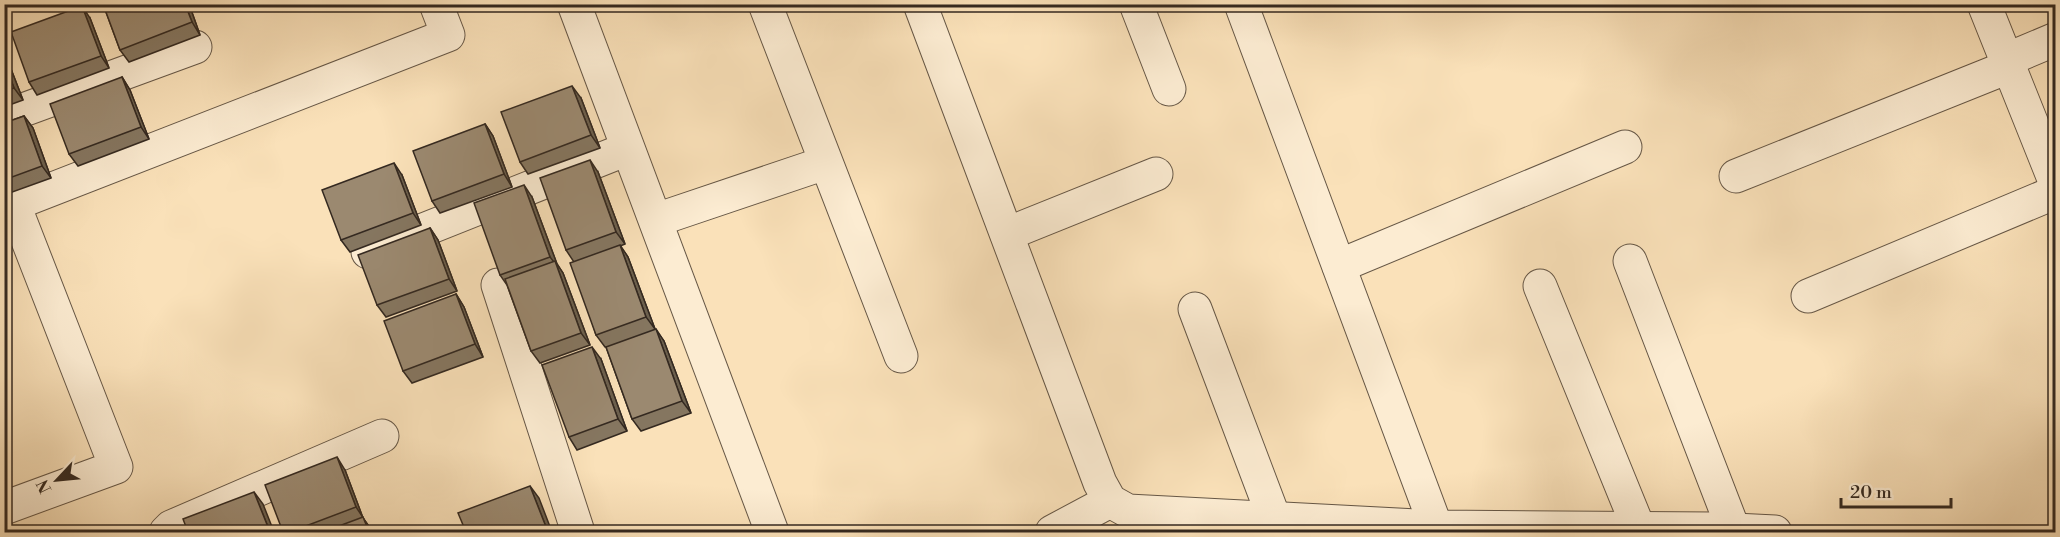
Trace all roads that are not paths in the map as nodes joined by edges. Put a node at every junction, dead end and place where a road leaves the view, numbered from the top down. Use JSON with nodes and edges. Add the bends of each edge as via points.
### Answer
{"nodes":[{"id":1,"x":436,"y":4,"type":"edge"},
{"id":2,"x":574,"y":4,"type":"edge"},
{"id":3,"x":765,"y":4,"type":"edge"},
{"id":4,"x":920,"y":4,"type":"edge"},
{"id":5,"x":1136,"y":4,"type":"edge"},
{"id":6,"x":1241,"y":4,"type":"edge"},
{"id":7,"x":1984,"y":4,"type":"edge"},
{"id":8,"x":2055,"y":39,"type":"edge"},
{"id":9,"x":195,"y":47,"type":"dead end"},
{"id":10,"x":2007,"y":63,"type":"junction"},
{"id":11,"x":1169,"y":89,"type":"dead end"},
{"id":12,"x":4,"y":117,"type":"edge"},
{"id":13,"x":1625,"y":147,"type":"dead end"},
{"id":14,"x":627,"y":148,"type":"junction"},
{"id":15,"x":825,"y":163,"type":"junction"},
{"id":16,"x":1156,"y":174,"type":"dead end"},
{"id":17,"x":1736,"y":176,"type":"dead end"},
{"id":18,"x":2055,"y":184,"type":"edge"},
{"id":19,"x":2055,"y":192,"type":"edge"},
{"id":20,"x":9,"y":207,"type":"edge"},
{"id":21,"x":656,"y":220,"type":"junction"},
{"id":22,"x":1007,"y":234,"type":"junction"},
{"id":23,"x":368,"y":252,"type":"edge"},
{"id":24,"x":1630,"y":261,"type":"dead end"},
{"id":25,"x":1339,"y":266,"type":"junction"},
{"id":26,"x":498,"y":285,"type":"edge"},
{"id":27,"x":1540,"y":286,"type":"dead end"},
{"id":28,"x":1808,"y":296,"type":"dead end"},
{"id":29,"x":1195,"y":309,"type":"dead end"},
{"id":30,"x":901,"y":356,"type":"dead end"},
{"id":31,"x":382,"y":436,"type":"dead end"},
{"id":32,"x":1110,"y":501,"type":"junction"},
{"id":33,"x":5,"y":508,"type":"edge"},
{"id":34,"x":1274,"y":518,"type":"junction"},
{"id":35,"x":1436,"y":527,"type":"junction"},
{"id":36,"x":1639,"y":529,"type":"junction"},
{"id":37,"x":1721,"y":531,"type":"edge"},
{"id":38,"x":166,"y":532,"type":"edge"},
{"id":39,"x":578,"y":532,"type":"edge"},
{"id":40,"x":772,"y":532,"type":"edge"},
{"id":41,"x":1052,"y":532,"type":"edge"},
{"id":42,"x":1774,"y":532,"type":"edge"}],
"edges":[{"from":1,"to":20,"type":"street","via":[[448,35]]},
{"from":2,"to":14,"type":"street"},
{"from":3,"to":15,"type":"street"},
{"from":4,"to":22,"type":"street"},
{"from":5,"to":11,"type":"street"},
{"from":6,"to":25,"type":"street"},
{"from":7,"to":10,"type":"street"},
{"from":8,"to":10,"type":"street"},
{"from":9,"to":12,"type":"street"},
{"from":10,"to":17,"type":"street"},
{"from":10,"to":18,"type":"street"},
{"from":13,"to":25,"type":"street"},
{"from":14,"to":21,"type":"street"},
{"from":14,"to":23,"type":"street"},
{"from":15,"to":21,"type":"street"},
{"from":15,"to":30,"type":"street"},
{"from":16,"to":22,"type":"street"},
{"from":19,"to":28,"type":"street"},
{"from":20,"to":33,"type":"street","via":[[116,467]]},
{"from":21,"to":40,"type":"street"},
{"from":22,"to":32,"type":"street"},
{"from":24,"to":37,"type":"street"},
{"from":25,"to":35,"type":"street"},
{"from":26,"to":39,"type":"street"},
{"from":27,"to":36,"type":"street"},
{"from":29,"to":34,"type":"street"},
{"from":31,"to":38,"type":"street"},
{"from":32,"to":34,"type":"street","via":[[1128,511]]},
{"from":32,"to":41,"type":"street"},
{"from":34,"to":35,"type":"street"},
{"from":35,"to":36,"type":"street"},
{"from":36,"to":37,"type":"street"},
{"from":37,"to":42,"type":"street"}]}
